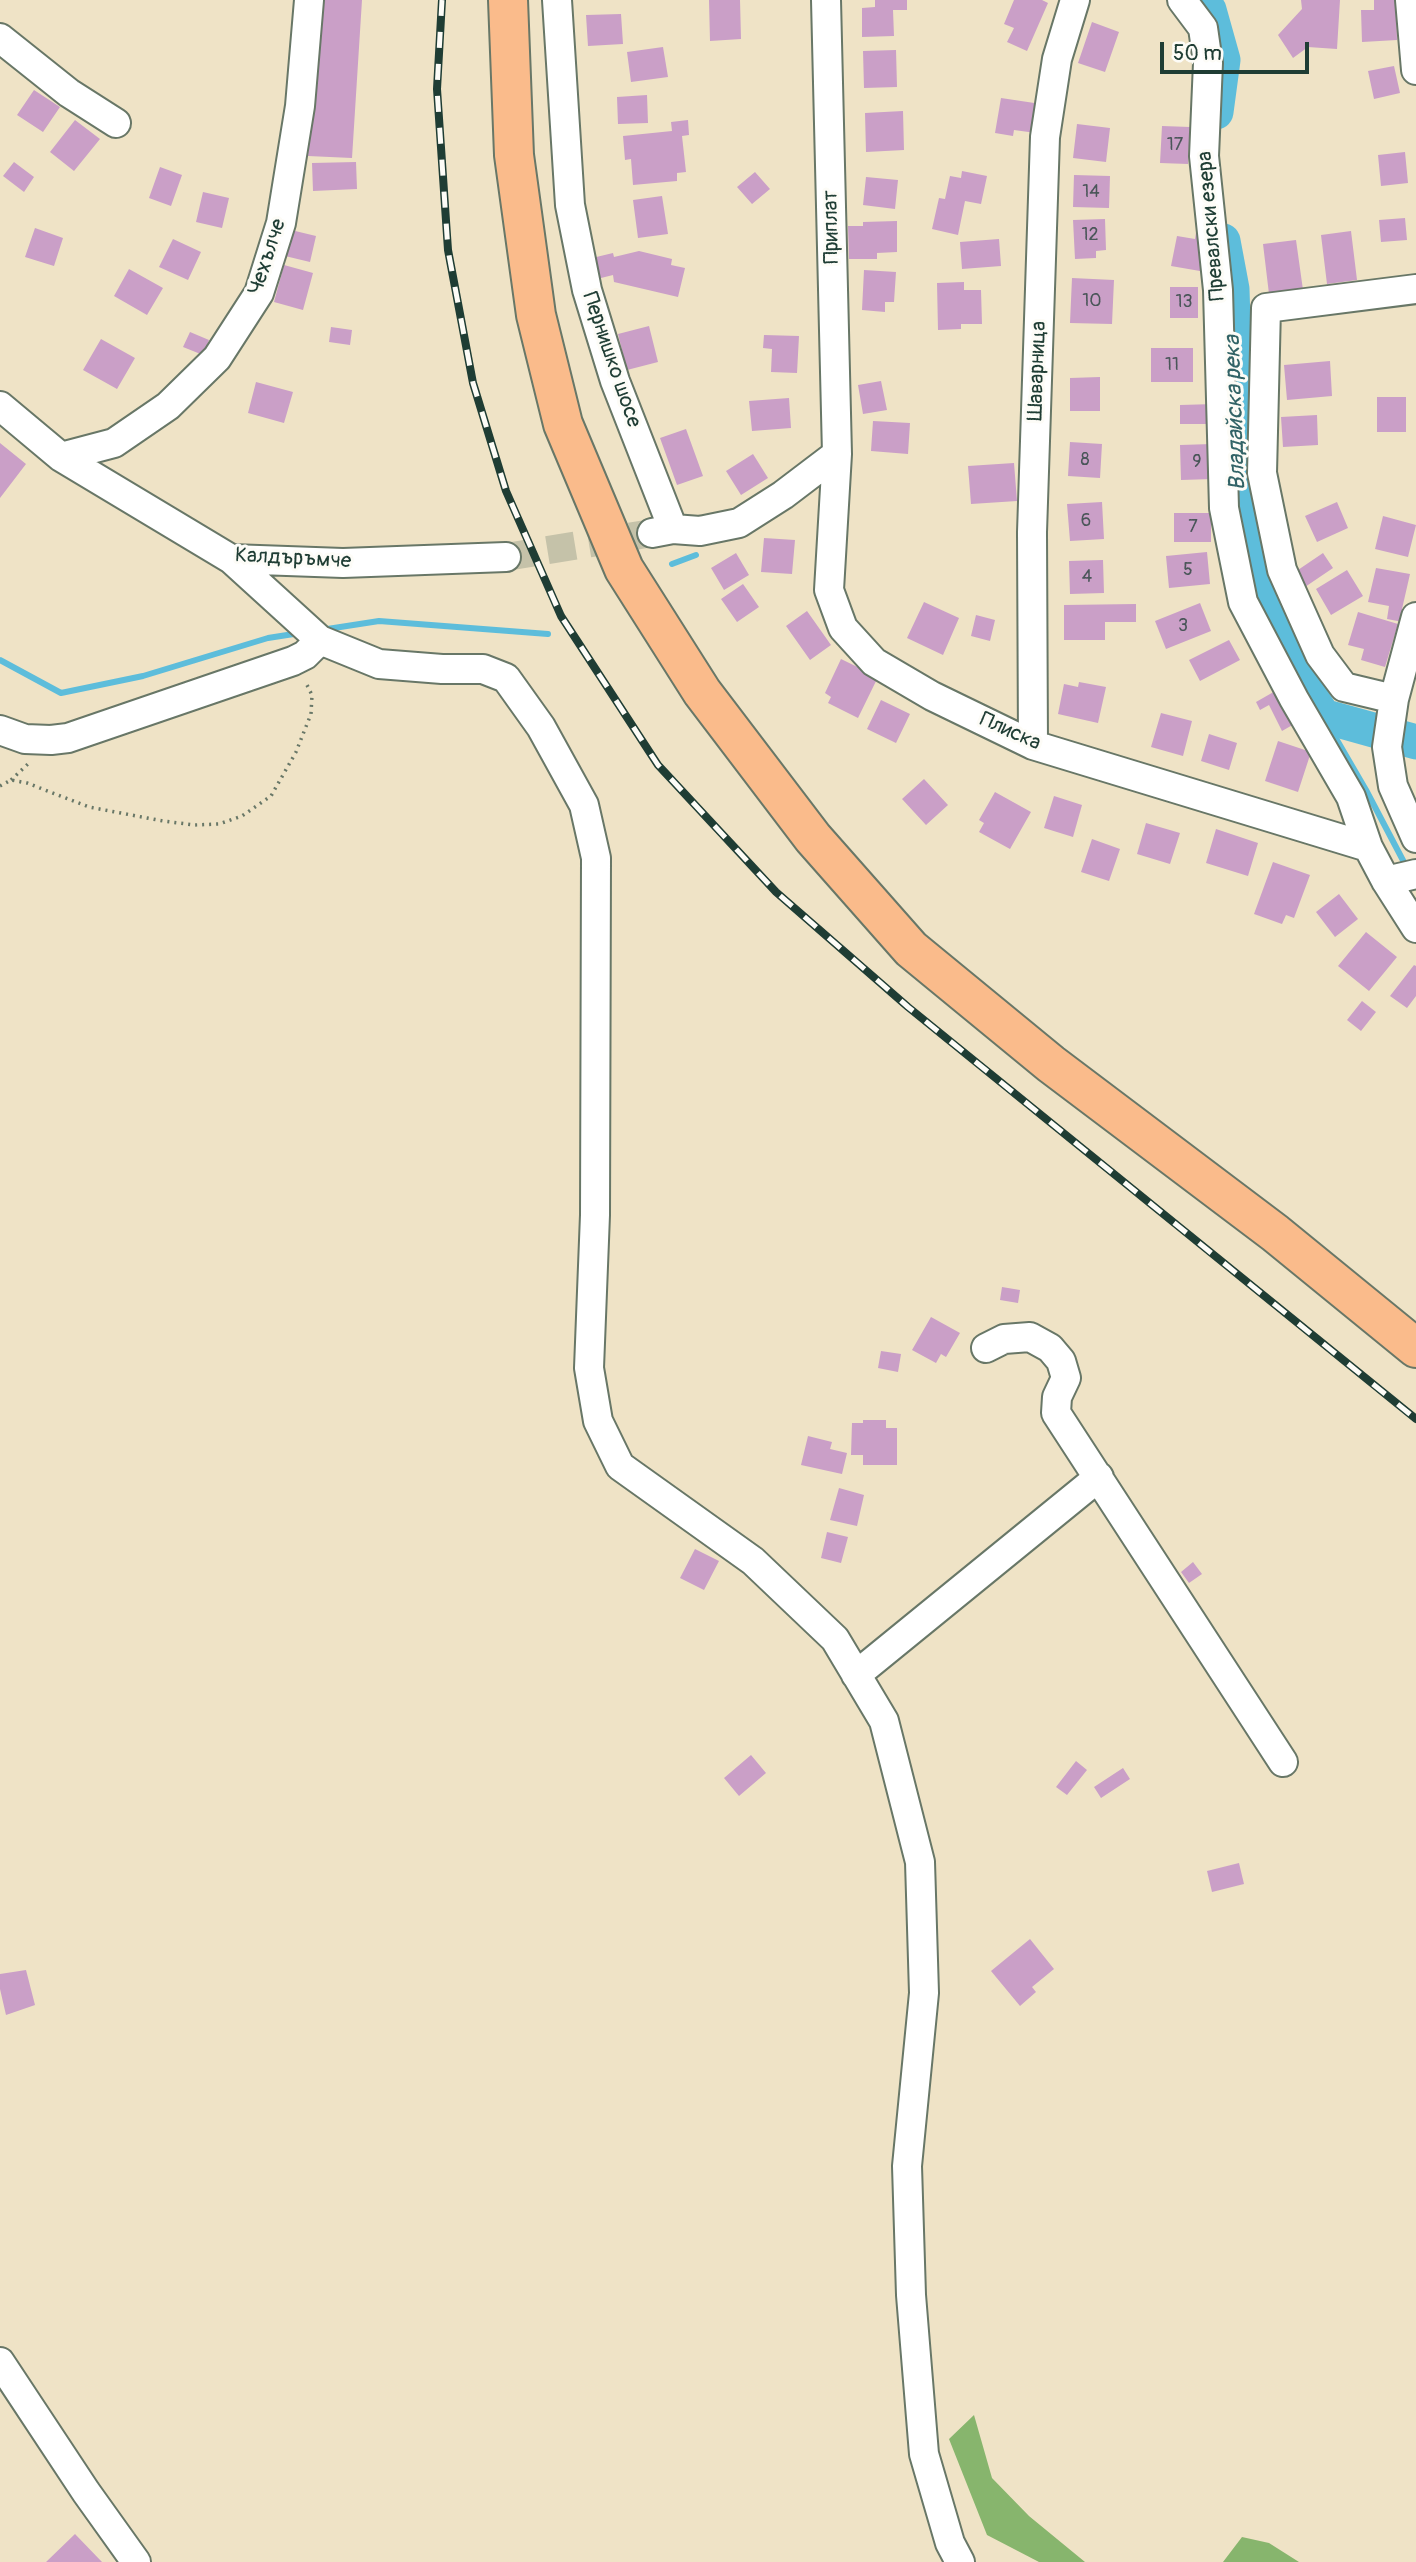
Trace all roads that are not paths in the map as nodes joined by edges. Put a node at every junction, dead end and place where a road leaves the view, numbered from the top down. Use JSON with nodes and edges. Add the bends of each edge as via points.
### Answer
{"nodes":[{"id":1,"x":309,"y":0,"type":"edge"},
{"id":2,"x":508,"y":0,"type":"edge"},
{"id":3,"x":557,"y":0,"type":"edge"},
{"id":4,"x":826,"y":0,"type":"edge"},
{"id":5,"x":1074,"y":0,"type":"edge"},
{"id":6,"x":1182,"y":0,"type":"edge"},
{"id":7,"x":1410,"y":0,"type":"edge"},
{"id":8,"x":0,"y":38,"type":"edge"},
{"id":9,"x":1416,"y":70,"type":"edge"},
{"id":10,"x":116,"y":123,"type":"dead end"},
{"id":11,"x":1416,"y":289,"type":"edge"},
{"id":12,"x":0,"y":406,"type":"edge"},
{"id":13,"x":837,"y":454,"type":"junction"},
{"id":14,"x":61,"y":457,"type":"junction"},
{"id":15,"x":506,"y":556,"type":"tunnel mouth"},
{"id":16,"x":231,"y":559,"type":"junction"},
{"id":17,"x":1416,"y":617,"type":"edge"},
{"id":18,"x":320,"y":640,"type":"junction"},
{"id":19,"x":1393,"y":705,"type":"junction"},
{"id":20,"x":0,"y":730,"type":"edge"},
{"id":21,"x":1033,"y":745,"type":"junction"},
{"id":22,"x":1416,"y":838,"type":"edge"},
{"id":23,"x":1368,"y":847,"type":"junction"},
{"id":24,"x":1400,"y":878,"type":"edge"},
{"id":25,"x":1416,"y":928,"type":"edge"},
{"id":26,"x":986,"y":1348,"type":"dead end"},
{"id":27,"x":1416,"y":1348,"type":"edge"},
{"id":28,"x":1098,"y":1477,"type":"junction"},
{"id":29,"x":856,"y":1675,"type":"junction"},
{"id":30,"x":1283,"y":1762,"type":"dead end"},
{"id":31,"x":1,"y":2364,"type":"edge"},
{"id":32,"x":136,"y":2562,"type":"edge"},
{"id":33,"x":960,"y":2562,"type":"edge"}],
"edges":[{"from":1,"to":14,"type":"street","name":"Чехълче","via":[[300,106],[281,223],[260,293],[217,358],[168,407],[114,443]]},
{"from":2,"to":27,"type":"highway","via":[[514,155],[536,315],[563,424],[624,569],[702,692],[813,838],[911,949]]},
{"from":3,"to":13,"type":"street","name":"Пернишко шосе","via":[[569,205],[587,290],[663,531],[699,531],[739,523]]},
{"from":4,"to":13,"type":"street","name":"Приплат"},
{"from":5,"to":21,"type":"street","name":"Шаварница","via":[[1057,59],[1045,137],[1032,532]]},
{"from":6,"to":23,"type":"street","name":"Превалски езера","via":[[1203,28],[1208,63],[1203,156],[1218,290],[1224,508],[1231,552],[1243,602],[1350,797]]},
{"from":7,"to":9,"type":"street"},
{"from":8,"to":10,"type":"street","via":[[68,93]]},
{"from":11,"to":19,"type":"street","via":[[1266,308],[1262,473],[1282,570],[1320,656],[1344,687]]},
{"from":12,"to":14,"type":"street","name":"Калдъръмче"},
{"from":13,"to":21,"type":"street","name":"Плиска","via":[[829,590],[843,628],[874,662]]},
{"from":14,"to":16,"type":"street","name":"Калдъръмче"},
{"from":15,"to":16,"type":"street","name":"Калдъръмче","via":[[343,564]]},
{"from":16,"to":18,"type":"street"},
{"from":17,"to":19,"type":"street"},
{"from":18,"to":20,"type":"street","via":[[293,661],[68,738],[25,738]]},
{"from":18,"to":29,"type":"street","via":[[379,664],[483,669],[506,678],[541,727],[584,805],[596,858],[595,1215],[589,1368],[598,1421],[620,1466],[753,1561],[835,1639]]},
{"from":19,"to":22,"type":"street","via":[[1387,747],[1393,786]]},
{"from":21,"to":23,"type":"street","name":"Плиска"},
{"from":23,"to":24,"type":"street","name":"Превалски езера"},
{"from":24,"to":25,"type":"street","name":"Превалски езера"},
{"from":26,"to":28,"type":"street","via":[[1004,1339],[1030,1337],[1051,1348],[1066,1378],[1057,1396],[1056,1413]]},
{"from":28,"to":29,"type":"street"},
{"from":28,"to":30,"type":"street"},
{"from":29,"to":33,"type":"street","via":[[884,1721],[920,1862],[924,1993],[907,2166],[911,2295],[924,2454]]},
{"from":31,"to":32,"type":"street"}]}
